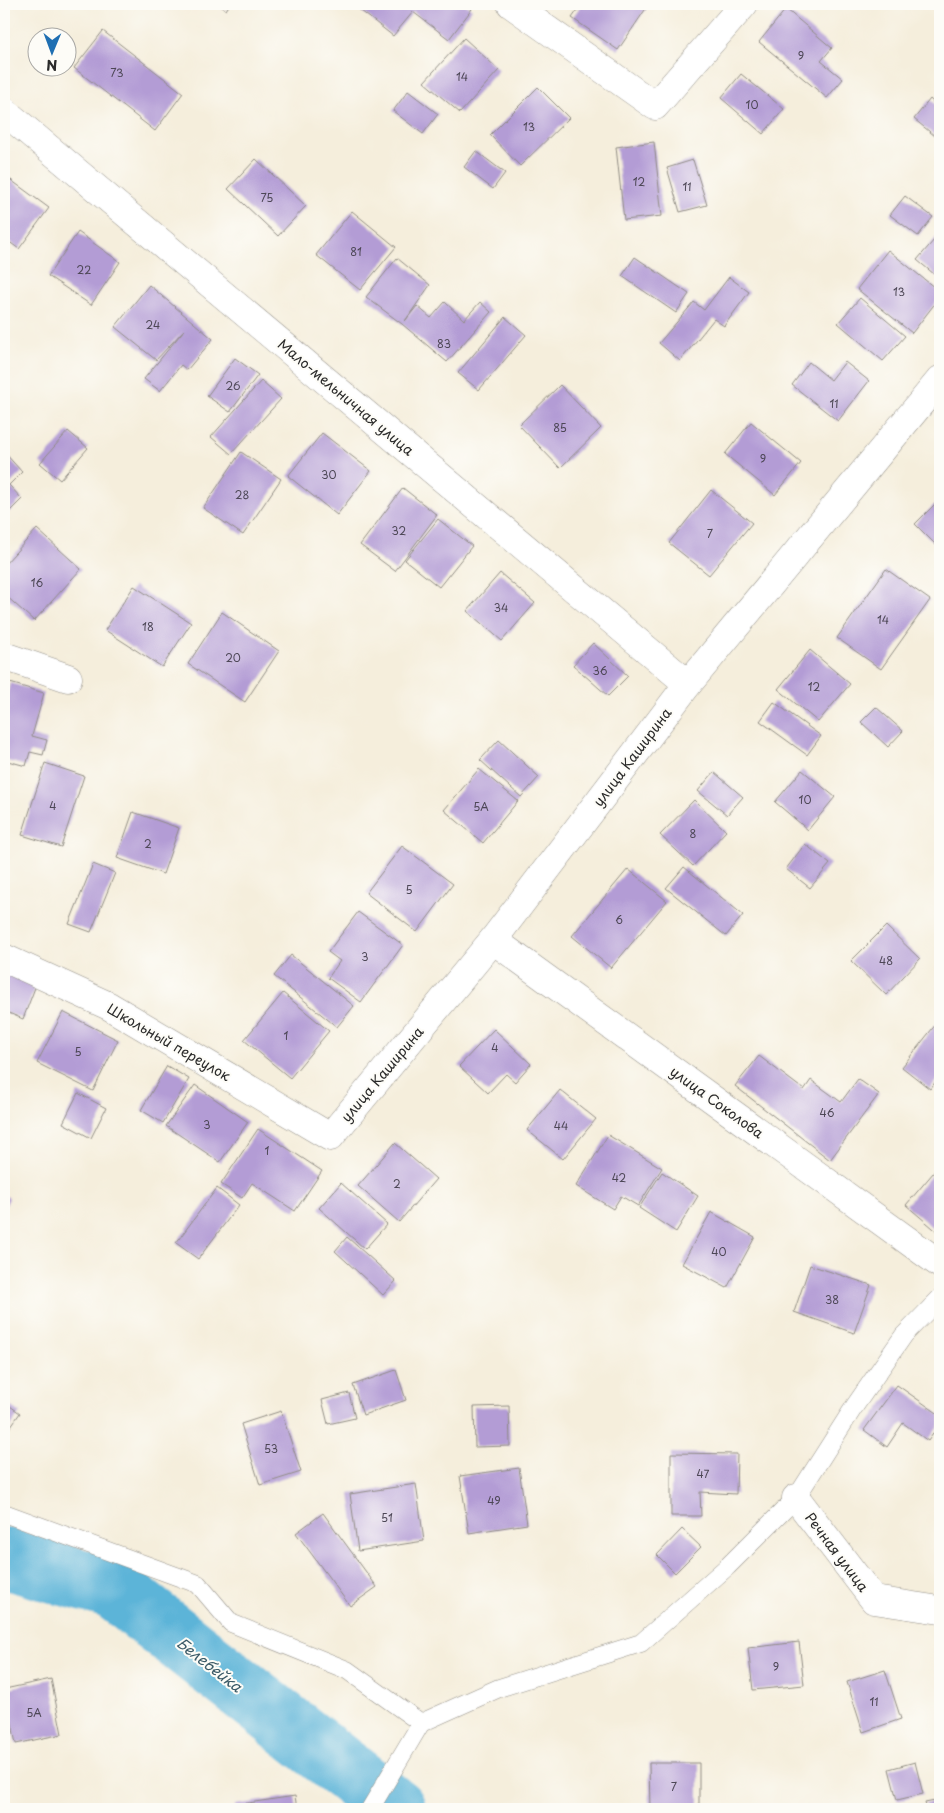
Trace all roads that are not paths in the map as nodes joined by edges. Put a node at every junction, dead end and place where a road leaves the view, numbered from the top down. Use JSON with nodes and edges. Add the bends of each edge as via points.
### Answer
{"nodes":[{"id":1,"x":511,"y":4,"type":"edge"},
{"id":2,"x":744,"y":4,"type":"edge"},
{"id":3,"x":4,"y":111,"type":"edge"},
{"id":4,"x":940,"y":380,"type":"edge"},
{"id":5,"x":4,"y":656,"type":"edge"},
{"id":6,"x":68,"y":678,"type":"dead end"},
{"id":7,"x":688,"y":684,"type":"junction"},
{"id":8,"x":493,"y":940,"type":"junction"},
{"id":9,"x":4,"y":958,"type":"edge"},
{"id":10,"x":330,"y":1137,"type":"joint"},
{"id":11,"x":940,"y":1264,"type":"edge"},
{"id":12,"x":940,"y":1298,"type":"edge"},
{"id":13,"x":796,"y":1498,"type":"junction"},
{"id":14,"x":4,"y":1513,"type":"edge"},
{"id":15,"x":940,"y":1610,"type":"edge"},
{"id":16,"x":421,"y":1723,"type":"junction"},
{"id":17,"x":370,"y":1809,"type":"edge"}],
"edges":[{"from":1,"to":2,"type":"street","via":[[655,106]]},
{"from":3,"to":7,"type":"street","name":"Мало-мельничная улица"},
{"from":4,"to":7,"type":"street","name":"улица Каширина"},
{"from":5,"to":6,"type":"street"},
{"from":7,"to":8,"type":"street","name":"улица Каширина"},
{"from":8,"to":10,"type":"street","name":"улица Каширина"},
{"from":8,"to":11,"type":"street","name":"улица Соколова"},
{"from":9,"to":10,"type":"street","name":"Школьный переулок","via":[[109,1006]]},
{"from":12,"to":13,"type":"lane","via":[[904,1335]]},
{"from":13,"to":15,"type":"street","name":"Речная улица","via":[[874,1600]]},
{"from":13,"to":16,"type":"lane","via":[[728,1566],[641,1643],[498,1688]]},
{"from":14,"to":16,"type":"lane","via":[[198,1584],[232,1623],[347,1670]]},
{"from":16,"to":17,"type":"lane"}]}
